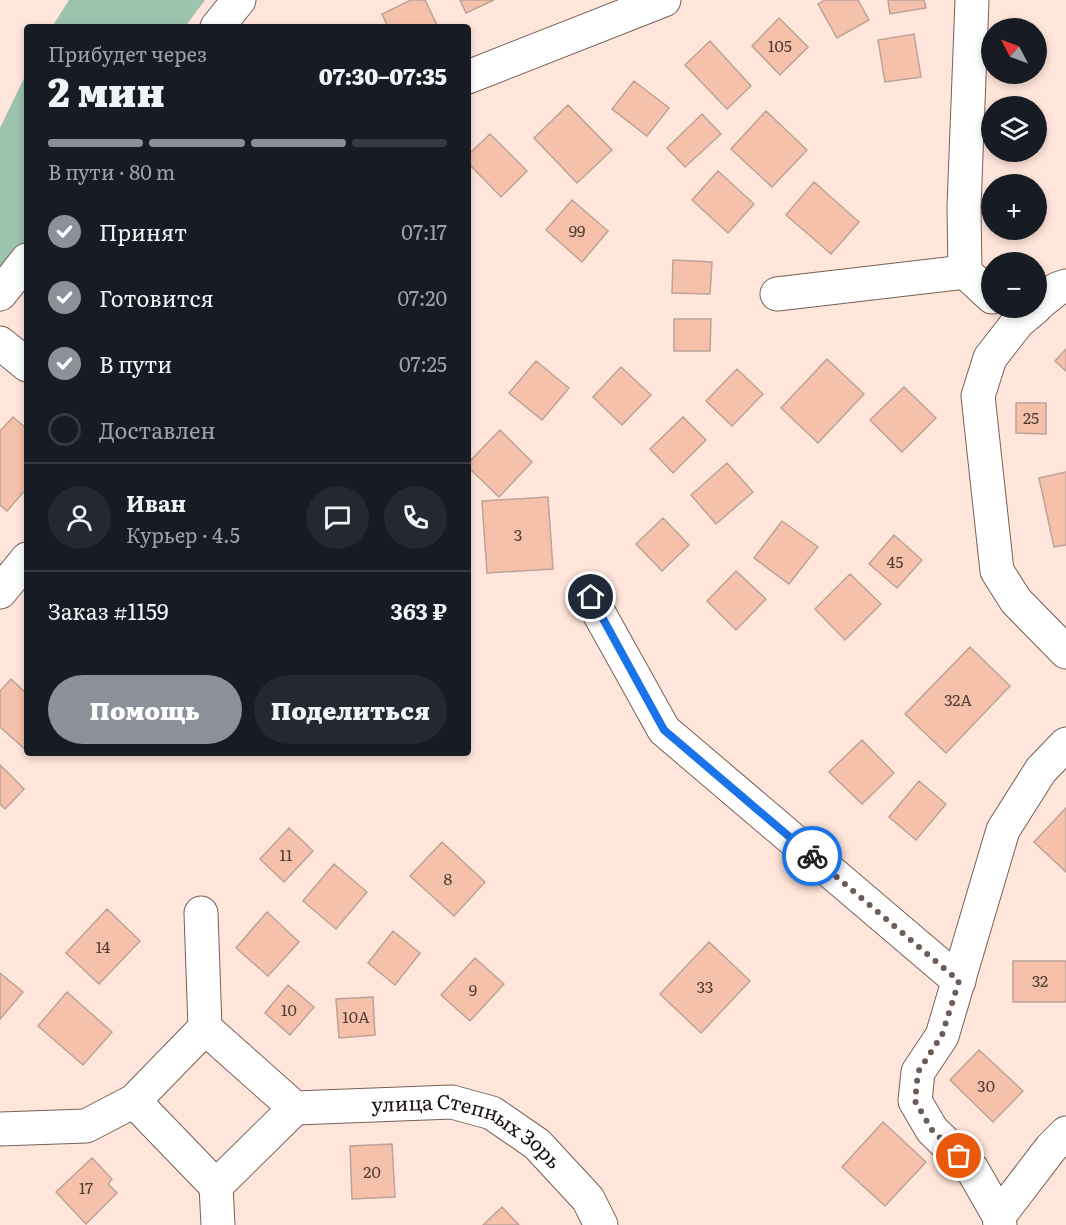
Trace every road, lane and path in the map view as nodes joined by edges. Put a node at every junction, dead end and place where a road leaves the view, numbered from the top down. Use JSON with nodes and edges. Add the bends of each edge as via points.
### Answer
{"nodes":[{"id":1,"x":238,"y":0,"type":"edge"},
{"id":2,"x":664,"y":0,"type":"edge"},
{"id":3,"x":972,"y":0,"type":"edge"},
{"id":4,"x":219,"y":24,"type":"edge"},
{"id":5,"x":471,"y":76,"type":"edge"},
{"id":6,"x":24,"y":264,"type":"edge"},
{"id":7,"x":965,"y":272,"type":"junction"},
{"id":8,"x":1066,"y":286,"type":"edge"},
{"id":9,"x":981,"y":287,"type":"edge"},
{"id":10,"x":0,"y":294,"type":"edge"},
{"id":11,"x":777,"y":294,"type":"dead end"},
{"id":12,"x":1047,"y":295,"type":"edge"},
{"id":13,"x":1018,"y":318,"type":"edge"},
{"id":14,"x":0,"y":343,"type":"edge"},
{"id":15,"x":24,"y":363,"type":"edge"},
{"id":16,"x":24,"y":563,"type":"edge"},
{"id":17,"x":0,"y":592,"type":"edge"},
{"id":18,"x":591,"y":597,"type":"dead end"},
{"id":19,"x":1066,"y":652,"type":"edge"},
{"id":20,"x":1066,"y":744,"type":"edge"},
{"id":21,"x":201,"y":913,"type":"dead end"},
{"id":22,"x":959,"y":981,"type":"junction"},
{"id":23,"x":205,"y":1028,"type":"junction"},
{"id":24,"x":134,"y":1101,"type":"junction"},
{"id":25,"x":295,"y":1108,"type":"junction"},
{"id":26,"x":0,"y":1129,"type":"edge"},
{"id":27,"x":1066,"y":1133,"type":"edge"},
{"id":28,"x":216,"y":1186,"type":"junction"},
{"id":29,"x":1000,"y":1221,"type":"edge"},
{"id":30,"x":218,"y":1225,"type":"edge"},
{"id":31,"x":601,"y":1225,"type":"edge"}],
"edges":[{"from":1,"to":4,"type":"street"},
{"from":2,"to":5,"type":"street"},
{"from":3,"to":7,"type":"street"},
{"from":6,"to":10,"type":"street"},
{"from":7,"to":9,"type":"street"},
{"from":7,"to":11,"type":"street"},
{"from":8,"to":12,"type":"street"},
{"from":13,"to":19,"type":"street","via":[[990,358],[978,396],[997,571],[1016,601]]},
{"from":14,"to":15,"type":"street"},
{"from":16,"to":17,"type":"street"},
{"from":18,"to":22,"type":"street","via":[[664,730]]},
{"from":20,"to":22,"type":"street","via":[[1041,770],[1003,830]]},
{"from":21,"to":23,"type":"street"},
{"from":22,"to":29,"type":"street","via":[[942,1035],[918,1072],[915,1101],[932,1130],[972,1169]]},
{"from":23,"to":24,"type":"street"},
{"from":23,"to":25,"type":"street"},
{"from":24,"to":26,"type":"street","via":[[86,1126]]},
{"from":24,"to":28,"type":"street"},
{"from":25,"to":28,"type":"street"},
{"from":25,"to":31,"type":"street","name":"улица Степных Зорь","via":[[452,1102],[492,1113],[537,1144],[588,1199]]},
{"from":27,"to":29,"type":"street"},
{"from":28,"to":30,"type":"street"}]}
